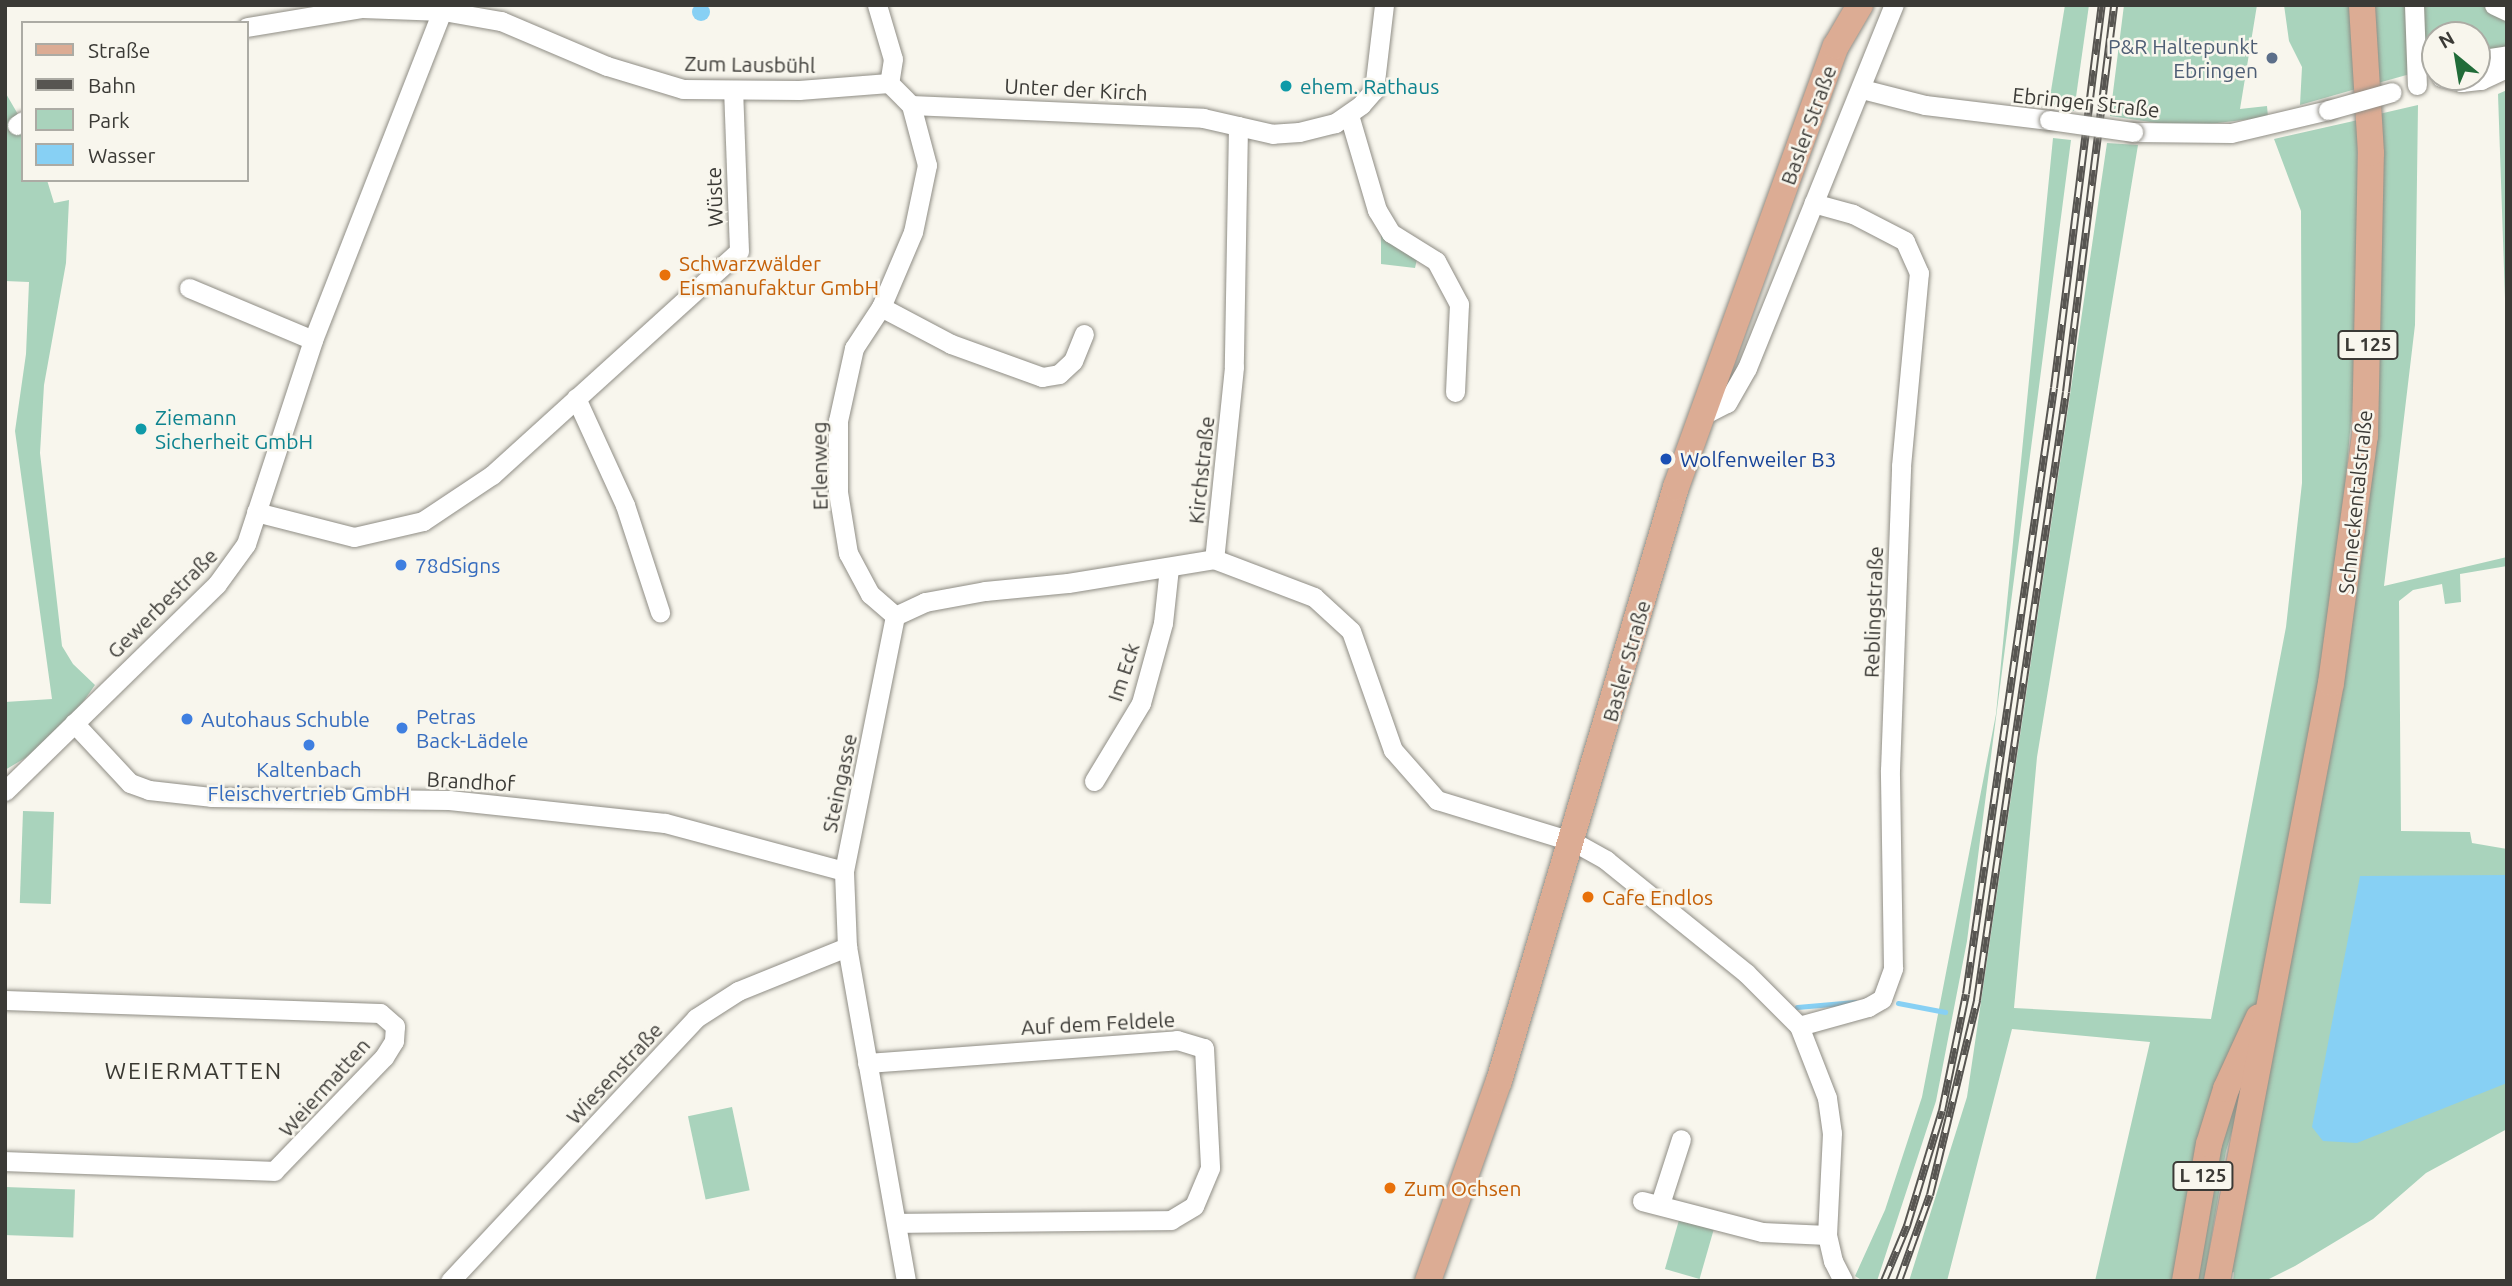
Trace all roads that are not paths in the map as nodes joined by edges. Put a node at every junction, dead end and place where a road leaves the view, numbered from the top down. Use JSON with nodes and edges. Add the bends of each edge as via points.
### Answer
{"nodes":[{"id":1,"x":877,"y":5,"type":"edge"},
{"id":2,"x":1384,"y":5,"type":"edge"},
{"id":3,"x":1843,"y":5,"type":"edge"},
{"id":4,"x":1860,"y":5,"type":"edge"},
{"id":5,"x":1894,"y":5,"type":"edge"},
{"id":6,"x":2362,"y":5,"type":"edge"},
{"id":7,"x":2414,"y":5,"type":"edge"},
{"id":8,"x":2494,"y":5,"type":"edge"},
{"id":9,"x":443,"y":8,"type":"edge"},
{"id":10,"x":2507,"y":11,"type":"edge"},
{"id":11,"x":248,"y":27,"type":"edge"},
{"id":12,"x":1836,"y":46,"type":"junction"},
{"id":13,"x":2507,"y":68,"type":"edge"},
{"id":14,"x":2491,"y":75,"type":"edge"},
{"id":15,"x":889,"y":83,"type":"junction"},
{"id":16,"x":2421,"y":84,"type":"edge"},
{"id":17,"x":2417,"y":85,"type":"junction"},
{"id":18,"x":1862,"y":89,"type":"junction"},
{"id":19,"x":733,"y":90,"type":"junction"},
{"id":20,"x":911,"y":105,"type":"junction"},
{"id":21,"x":1349,"y":115,"type":"junction"},
{"id":22,"x":1238,"y":126,"type":"junction"},
{"id":23,"x":1813,"y":203,"type":"junction"},
{"id":24,"x":189,"y":288,"type":"dead end"},
{"id":25,"x":881,"y":307,"type":"junction"},
{"id":26,"x":1084,"y":334,"type":"dead end"},
{"id":27,"x":313,"y":340,"type":"junction"},
{"id":28,"x":1455,"y":392,"type":"dead end"},
{"id":29,"x":576,"y":398,"type":"junction"},
{"id":30,"x":1701,"y":416,"type":"junction"},
{"id":31,"x":256,"y":512,"type":"junction"},
{"id":32,"x":1214,"y":559,"type":"junction"},
{"id":33,"x":1169,"y":568,"type":"junction"},
{"id":34,"x":660,"y":612,"type":"dead end"},
{"id":35,"x":895,"y":616,"type":"junction"},
{"id":36,"x":74,"y":723,"type":"junction"},
{"id":37,"x":1094,"y":781,"type":"dead end"},
{"id":38,"x":5,"y":791,"type":"edge"},
{"id":39,"x":1574,"y":842,"type":"junction"},
{"id":40,"x":844,"y":871,"type":"junction"},
{"id":41,"x":847,"y":947,"type":"junction"},
{"id":42,"x":2271,"y":993,"type":"junction"},
{"id":43,"x":5,"y":1000,"type":"edge"},
{"id":44,"x":1799,"y":1026,"type":"junction"},
{"id":45,"x":867,"y":1063,"type":"junction"},
{"id":46,"x":1681,"y":1139,"type":"dead end"},
{"id":47,"x":5,"y":1161,"type":"edge"},
{"id":48,"x":897,"y":1223,"type":"junction"},
{"id":49,"x":1827,"y":1235,"type":"junction"},
{"id":50,"x":2217,"y":1280,"type":"edge"},
{"id":51,"x":450,"y":1281,"type":"edge"},
{"id":52,"x":906,"y":1281,"type":"edge"},
{"id":53,"x":1428,"y":1281,"type":"edge"},
{"id":54,"x":1843,"y":1281,"type":"edge"},
{"id":55,"x":2185,"y":1281,"type":"edge"}],
"edges":[{"from":1,"to":15,"type":"street","via":[[893,59]]},
{"from":2,"to":21,"type":"street","via":[[1374,90]]},
{"from":3,"to":12,"type":"main road","name":"Basler Straße"},
{"from":4,"to":12,"type":"main road","name":"Basler Straße"},
{"from":5,"to":18,"type":"street"},
{"from":6,"to":42,"type":"main road","name":"Schneckentalstraße","number":"L 125","via":[[2371,153],[2365,436],[2331,683]]},
{"from":7,"to":17,"type":"street"},
{"from":8,"to":10,"type":"street"},
{"from":9,"to":11,"type":"street","name":"Zum Lausbühl","via":[[362,8]]},
{"from":9,"to":19,"type":"street","name":"Zum Lausbühl","via":[[500,21],[607,66],[683,89]]},
{"from":9,"to":27,"type":"street","name":"Gewerbestraße"},
{"from":12,"to":30,"type":"main road","name":"Basler Straße"},
{"from":13,"to":14,"type":"street"},
{"from":15,"to":19,"type":"street","name":"Zum Lausbühl"},
{"from":15,"to":20,"type":"street"},
{"from":16,"to":17,"type":"street","name":"Ebringer Straße"},
{"from":17,"to":18,"type":"street","name":"Ebringer Straße","bridge":true,"via":[[2231,133],[2133,132],[1925,105]]},
{"from":18,"to":23,"type":"street"},
{"from":19,"to":29,"type":"street","name":"Wüste","via":[[739,251]]},
{"from":20,"to":22,"type":"street","name":"Unter der Kirch","via":[[1203,118]]},
{"from":20,"to":25,"type":"street","name":"Erlenweg","via":[[927,165],[914,232]]},
{"from":21,"to":22,"type":"street","via":[[1299,132],[1273,134]]},
{"from":21,"to":28,"type":"street","via":[[1377,210],[1391,233],[1436,261],[1459,304]]},
{"from":22,"to":32,"type":"street","name":"Kirchstraße","via":[[1234,367]]},
{"from":23,"to":30,"type":"street","via":[[1737,388],[1727,403]]},
{"from":23,"to":44,"type":"street","name":"Reblingstraße","via":[[1853,214],[1905,241],[1919,273],[1901,466],[1890,770],[1893,968],[1882,999]]},
{"from":24,"to":27,"type":"street"},
{"from":25,"to":26,"type":"street","via":[[951,344],[1042,377],[1059,374],[1073,361]]},
{"from":25,"to":35,"type":"street","name":"Erlenweg","via":[[854,348],[838,421],[838,492],[848,553],[870,594]]},
{"from":27,"to":31,"type":"street","name":"Gewerbestraße"},
{"from":29,"to":31,"type":"street","name":"Wüste","via":[[492,475],[423,521],[354,537]]},
{"from":29,"to":34,"type":"street","via":[[625,506]]},
{"from":30,"to":39,"type":"main road","name":"Basler Straße"},
{"from":31,"to":36,"type":"street","name":"Gewerbestraße","via":[[246,544],[217,583]]},
{"from":32,"to":33,"type":"street"},
{"from":32,"to":39,"type":"street","via":[[1314,597],[1351,631],[1393,750],[1437,800]]},
{"from":33,"to":35,"type":"street","via":[[985,591],[925,602]]},
{"from":33,"to":37,"type":"street","name":"Im Eck","via":[[1163,623],[1141,703]]},
{"from":35,"to":40,"type":"street","name":"Steingasse"},
{"from":36,"to":38,"type":"street","name":"Gewerbestraße"},
{"from":36,"to":40,"type":"street","name":"Brandhof","via":[[130,783],[149,790],[211,797],[449,800],[665,822]]},
{"from":39,"to":44,"type":"street","via":[[1606,860],[1736,965]]},
{"from":39,"to":53,"type":"main road","name":"Basler Straße","via":[[1499,1082]]},
{"from":40,"to":41,"type":"street","name":"Steingasse"},
{"from":41,"to":45,"type":"street","name":"Steingasse"},
{"from":41,"to":51,"type":"street","name":"Wiesenstraße","via":[[738,991],[696,1018]]},
{"from":42,"to":50,"type":"main road","name":"Schneckentalstraße","number":"L 125"},
{"from":42,"to":55,"type":"main road","name":"Schneckentalstraße","number":"L 125","via":[[2226,1089],[2209,1144]]},
{"from":43,"to":47,"type":"street","name":"Weiermatten","via":[[380,1013],[395,1026],[394,1041],[384,1057],[274,1171]]},
{"from":44,"to":49,"type":"street","via":[[1827,1098],[1832,1133]]},
{"from":45,"to":48,"type":"street","name":"Steingasse"},
{"from":45,"to":48,"type":"street","name":"Auf dem Feldele","via":[[1177,1040],[1204,1048],[1210,1168],[1194,1206],[1171,1220]]},
{"from":46,"to":49,"type":"street","via":[[1651,1202],[1762,1232]]},
{"from":48,"to":52,"type":"street","name":"Steingasse"},
{"from":49,"to":54,"type":"street"}]}
